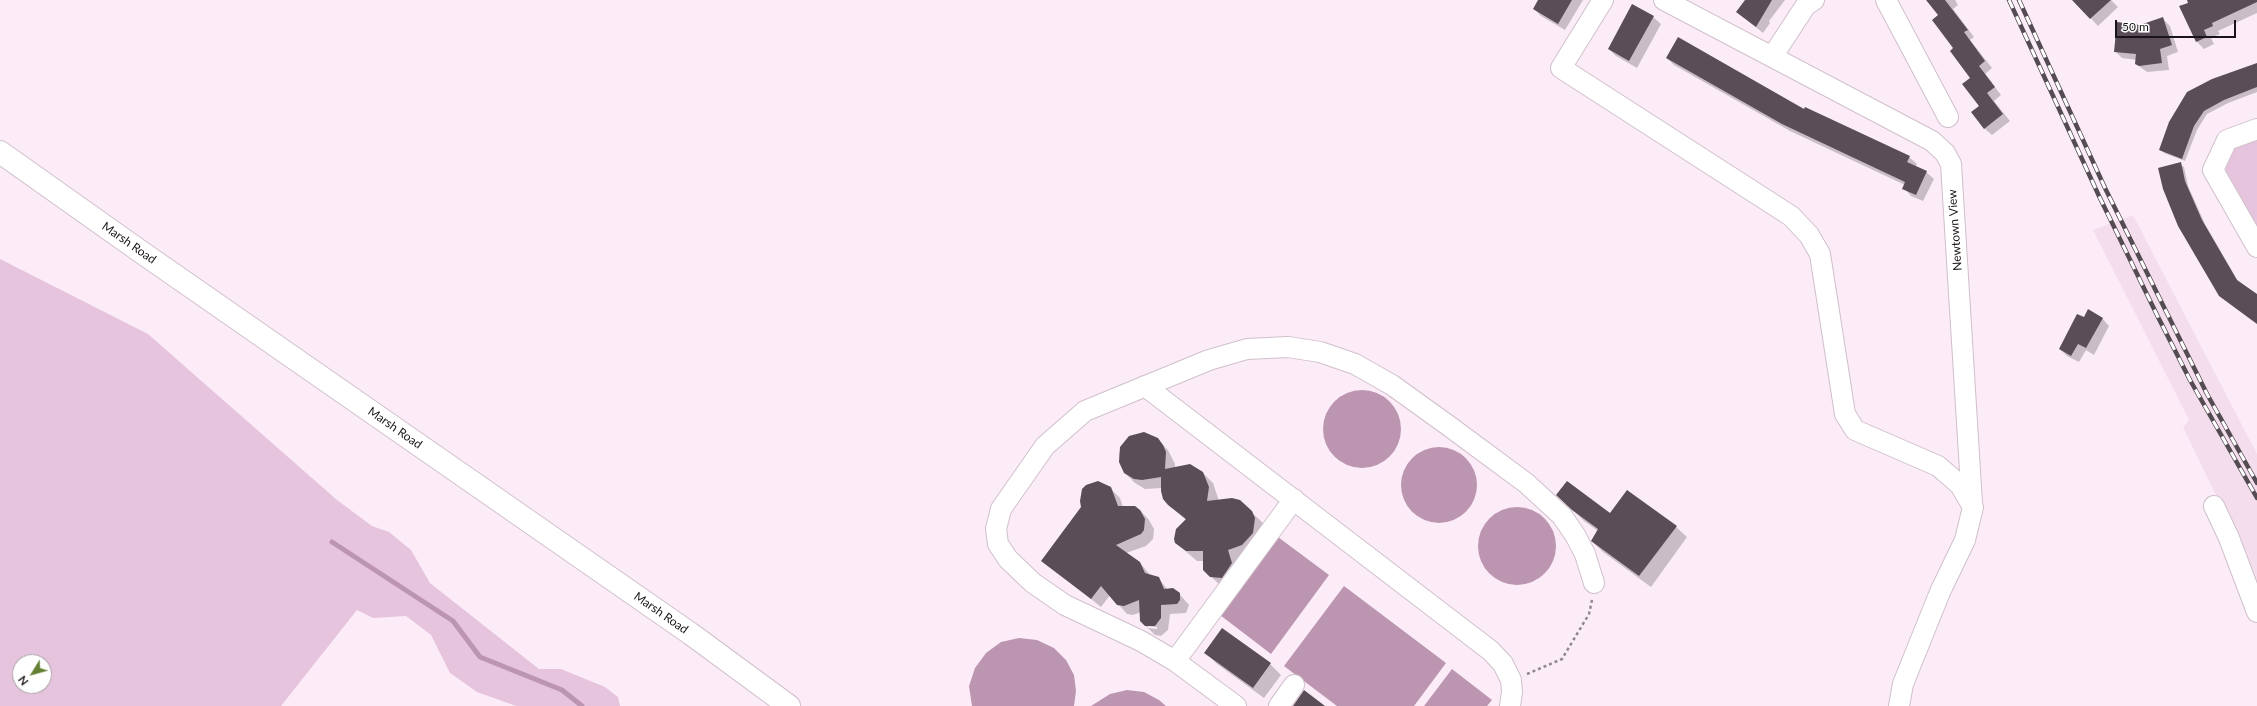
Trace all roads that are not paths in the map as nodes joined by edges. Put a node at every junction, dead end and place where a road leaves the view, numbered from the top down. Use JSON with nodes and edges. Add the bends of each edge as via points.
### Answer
{"nodes":[{"id":1,"x":1603,"y":0,"type":"edge"},
{"id":2,"x":1664,"y":0,"type":"edge"},
{"id":3,"x":1814,"y":0,"type":"edge"},
{"id":4,"x":1886,"y":0,"type":"edge"},
{"id":5,"x":1772,"y":57,"type":"junction"},
{"id":6,"x":1948,"y":117,"type":"dead end"},
{"id":7,"x":2257,"y":129,"type":"edge"},
{"id":8,"x":0,"y":152,"type":"edge"},
{"id":9,"x":2257,"y":247,"type":"edge"},
{"id":10,"x":1145,"y":386,"type":"junction"},
{"id":11,"x":1294,"y":499,"type":"junction"},
{"id":12,"x":1972,"y":506,"type":"junction"},
{"id":13,"x":2214,"y":506,"type":"dead end"},
{"id":14,"x":1594,"y":584,"type":"road end"},
{"id":15,"x":2257,"y":612,"type":"edge"},
{"id":16,"x":1175,"y":661,"type":"junction"},
{"id":17,"x":1294,"y":685,"type":"dead end"},
{"id":18,"x":789,"y":706,"type":"edge"},
{"id":19,"x":1236,"y":706,"type":"edge"},
{"id":20,"x":1278,"y":706,"type":"edge"},
{"id":21,"x":1510,"y":706,"type":"edge"},
{"id":22,"x":1899,"y":706,"type":"edge"}],
"edges":[{"from":1,"to":12,"type":"street","via":[[1561,68],[1791,216],[1809,235],[1820,254],[1845,414],[1855,430],[1938,466],[1960,485]]},
{"from":2,"to":5,"type":"street","name":"Newtown View"},
{"from":3,"to":5,"type":"street","via":[[1806,6]]},
{"from":4,"to":6,"type":"street"},
{"from":5,"to":12,"type":"street","name":"Newtown View","via":[[1932,141],[1945,153],[1951,164]]},
{"from":7,"to":9,"type":"street","via":[[2227,140],[2213,170]]},
{"from":8,"to":18,"type":"main road","name":"Marsh Road","via":[[684,629]]},
{"from":10,"to":11,"type":"street"},
{"from":10,"to":14,"type":"street","via":[[1209,360],[1247,349],[1288,347],[1320,352],[1355,364],[1392,385],[1449,426],[1526,483],[1562,516],[1585,554]]},
{"from":10,"to":16,"type":"street","via":[[1085,411],[1045,446],[1001,509],[996,529],[998,544],[1008,559],[1033,583],[1066,605],[1141,641]]},
{"from":11,"to":16,"type":"street"},
{"from":11,"to":21,"type":"street","via":[[1491,651],[1503,664],[1511,680]]},
{"from":12,"to":22,"type":"street","name":"Newtown View","via":[[1966,540],[1940,592],[1906,677]]},
{"from":13,"to":15,"type":"street"},
{"from":16,"to":19,"type":"street"},
{"from":17,"to":20,"type":"street"}]}
